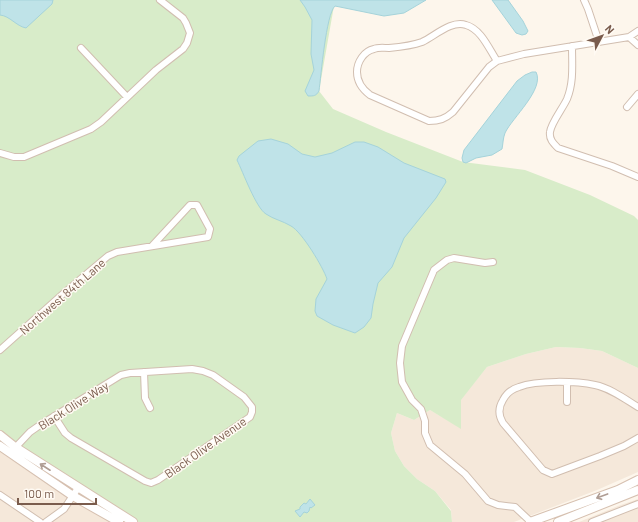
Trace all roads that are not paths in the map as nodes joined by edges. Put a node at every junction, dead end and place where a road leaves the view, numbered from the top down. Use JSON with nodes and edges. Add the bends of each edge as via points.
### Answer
{"nodes":[{"id":1,"x":160,"y":0,"type":"edge"},
{"id":2,"x":584,"y":0,"type":"edge"},
{"id":3,"x":638,"y":31,"type":"edge"},
{"id":4,"x":629,"y":37,"type":"junction"},
{"id":5,"x":599,"y":42,"type":"junction"},
{"id":6,"x":638,"y":45,"type":"edge"},
{"id":7,"x":572,"y":46,"type":"junction"},
{"id":8,"x":80,"y":48,"type":"dead end"},
{"id":9,"x":497,"y":61,"type":"junction"},
{"id":10,"x":638,"y":94,"type":"edge"},
{"id":11,"x":127,"y":97,"type":"junction"},
{"id":12,"x":627,"y":107,"type":"dead end"},
{"id":13,"x":0,"y":153,"type":"edge"},
{"id":14,"x":638,"y":177,"type":"edge"},
{"id":15,"x":152,"y":246,"type":"junction"},
{"id":16,"x":493,"y":262,"type":"dead end"},
{"id":17,"x":0,"y":350,"type":"edge"},
{"id":18,"x":144,"y":372,"type":"junction"},
{"id":19,"x":567,"y":382,"type":"junction"},
{"id":20,"x":567,"y":402,"type":"dead end"},
{"id":21,"x":252,"y":407,"type":"joint"},
{"id":22,"x":638,"y":407,"type":"edge"},
{"id":23,"x":150,"y":408,"type":"dead end"},
{"id":24,"x":54,"y":416,"type":"junction"},
{"id":25,"x":0,"y":435,"type":"edge"},
{"id":26,"x":638,"y":438,"type":"edge"},
{"id":27,"x":0,"y":446,"type":"edge"},
{"id":28,"x":13,"y":450,"type":"junction"},
{"id":29,"x":638,"y":480,"type":"edge"},
{"id":30,"x":78,"y":488,"type":"junction"},
{"id":31,"x":638,"y":490,"type":"edge"},
{"id":32,"x":0,"y":495,"type":"edge"},
{"id":33,"x":73,"y":496,"type":"junction"},
{"id":34,"x":638,"y":504,"type":"edge"},
{"id":35,"x":40,"y":522,"type":"edge"},
{"id":36,"x":46,"y":522,"type":"edge"},
{"id":37,"x":119,"y":522,"type":"edge"},
{"id":38,"x":133,"y":522,"type":"edge"},
{"id":39,"x":531,"y":522,"type":"edge"},
{"id":40,"x":558,"y":522,"type":"edge"},
{"id":41,"x":592,"y":522,"type":"edge"}],
"edges":[{"from":1,"to":11,"type":"street","via":[[186,23],[189,38],[183,49]]},
{"from":2,"to":5,"type":"street"},
{"from":3,"to":4,"type":"street"},
{"from":4,"to":5,"type":"street"},
{"from":4,"to":6,"type":"street"},
{"from":5,"to":7,"type":"street"},
{"from":7,"to":9,"type":"street"},
{"from":7,"to":14,"type":"street","via":[[571,83],[561,112],[551,126],[549,134],[552,142],[558,148]]},
{"from":8,"to":11,"type":"street"},
{"from":9,"to":9,"type":"street","via":[[474,29],[458,23],[406,47],[374,49],[366,53],[357,66],[357,75],[363,90],[370,95],[429,121],[438,121],[446,118]]},
{"from":10,"to":12,"type":"street"},
{"from":11,"to":13,"type":"street","via":[[91,129],[24,157]]},
{"from":15,"to":15,"type":"street","name":"Northwest 84th Lane","via":[[190,205],[197,205],[210,229],[208,236]]},
{"from":15,"to":17,"type":"street","name":"Northwest 84th Lane","via":[[108,256]]},
{"from":16,"to":39,"type":"street","via":[[454,258],[434,270],[402,346],[400,369],[402,382],[421,409],[430,445],[465,474],[488,501],[516,507]]},
{"from":18,"to":21,"type":"street","name":"Black Olive Way","via":[[203,371],[244,397]]},
{"from":18,"to":23,"type":"street","via":[[145,398]]},
{"from":18,"to":24,"type":"street","name":"Black Olive Way","via":[[121,375]]},
{"from":19,"to":20,"type":"street"},
{"from":19,"to":22,"type":"street","via":[[597,385]]},
{"from":19,"to":26,"type":"street","via":[[519,387],[506,396],[499,410],[500,417],[543,470],[552,474],[558,472]]},
{"from":21,"to":24,"type":"street","name":"Black Olive Avenue","via":[[250,416],[151,483],[71,438]]},
{"from":24,"to":28,"type":"street","name":"Black Olive Way","via":[[30,432]]},
{"from":25,"to":28,"type":"street"},
{"from":27,"to":28,"type":"street"},
{"from":30,"to":28,"type":"street","one_way":true},
{"from":28,"to":33,"type":"street"},
{"from":29,"to":39,"type":"street","one_way":true,"via":[[618,490]]},
{"from":30,"to":33,"type":"street"},
{"from":30,"to":38,"type":"street"},
{"from":31,"to":40,"type":"street"},
{"from":32,"to":35,"type":"street"},
{"from":33,"to":36,"type":"street","via":[[64,509]]},
{"from":33,"to":37,"type":"street"},
{"from":34,"to":41,"type":"street"}]}
